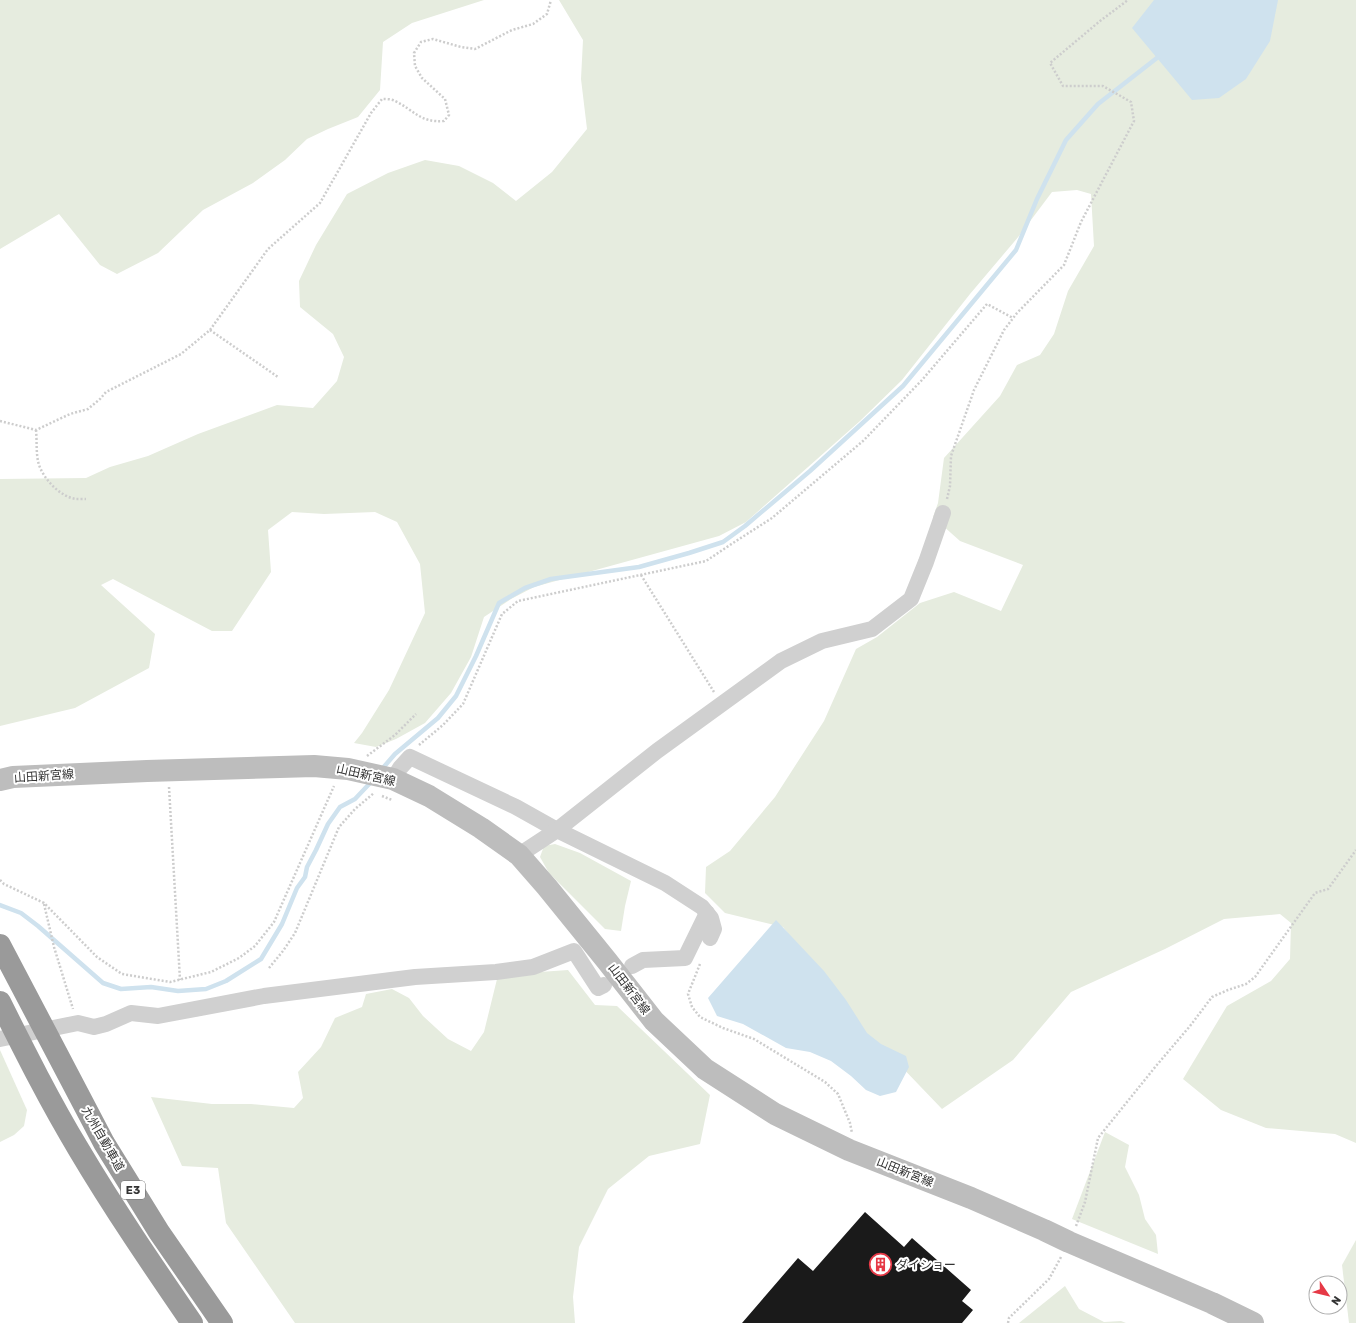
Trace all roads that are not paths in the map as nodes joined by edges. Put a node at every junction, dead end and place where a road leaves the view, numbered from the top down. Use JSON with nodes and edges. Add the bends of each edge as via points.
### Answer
{"nodes":[{"id":1,"x":943,"y":513,"type":"road end"},
{"id":2,"x":392,"y":779,"type":"junction"},
{"id":3,"x":0,"y":780,"type":"edge"},
{"id":4,"x":557,"y":830,"type":"junction"},
{"id":5,"x":519,"y":855,"type":"junction"},
{"id":6,"x":707,"y":913,"type":"junction"},
{"id":7,"x":710,"y":938,"type":"road end"},
{"id":8,"x":0,"y":945,"type":"edge"},
{"id":9,"x":632,"y":966,"type":"dead end"},
{"id":10,"x":604,"y":985,"type":"dead end"},
{"id":11,"x":0,"y":1002,"type":"edge"},
{"id":12,"x":0,"y":1039,"type":"edge"},
{"id":13,"x":192,"y":1323,"type":"edge"},
{"id":14,"x":222,"y":1323,"type":"edge"},
{"id":15,"x":1253,"y":1323,"type":"edge"}],
"edges":[{"from":1,"to":4,"type":"street","via":[[910,599],[872,629],[822,641],[781,661],[657,751]]},
{"from":2,"to":3,"type":"main road","name":"山田新宮線","via":[[348,769],[314,766],[168,770],[13,777]]},
{"from":2,"to":4,"type":"street","via":[[410,757],[516,807]]},
{"from":2,"to":5,"type":"main road","name":"山田新宮線","via":[[429,796]]},
{"from":4,"to":5,"type":"street"},
{"from":4,"to":6,"type":"street","via":[[665,883]]},
{"from":5,"to":15,"type":"main road","name":"山田新宮線","via":[[597,948],[654,1022],[705,1070],[775,1114],[849,1150],[971,1198]]},
{"from":6,"to":7,"type":"street","via":[[714,929]]},
{"from":6,"to":9,"type":"street","via":[[685,958],[643,960]]},
{"from":8,"to":14,"type":"highway","name":"九州自動車道","number":"E3","via":[[104,1143],[159,1232]]},
{"from":10,"to":12,"type":"street","via":[[598,988],[574,951],[533,968],[415,977],[264,996],[158,1016],[131,1013],[94,1027],[78,1024]]},
{"from":11,"to":13,"type":"highway","name":"九州自動車道","number":"E3","via":[[82,1155],[139,1246]]}]}
